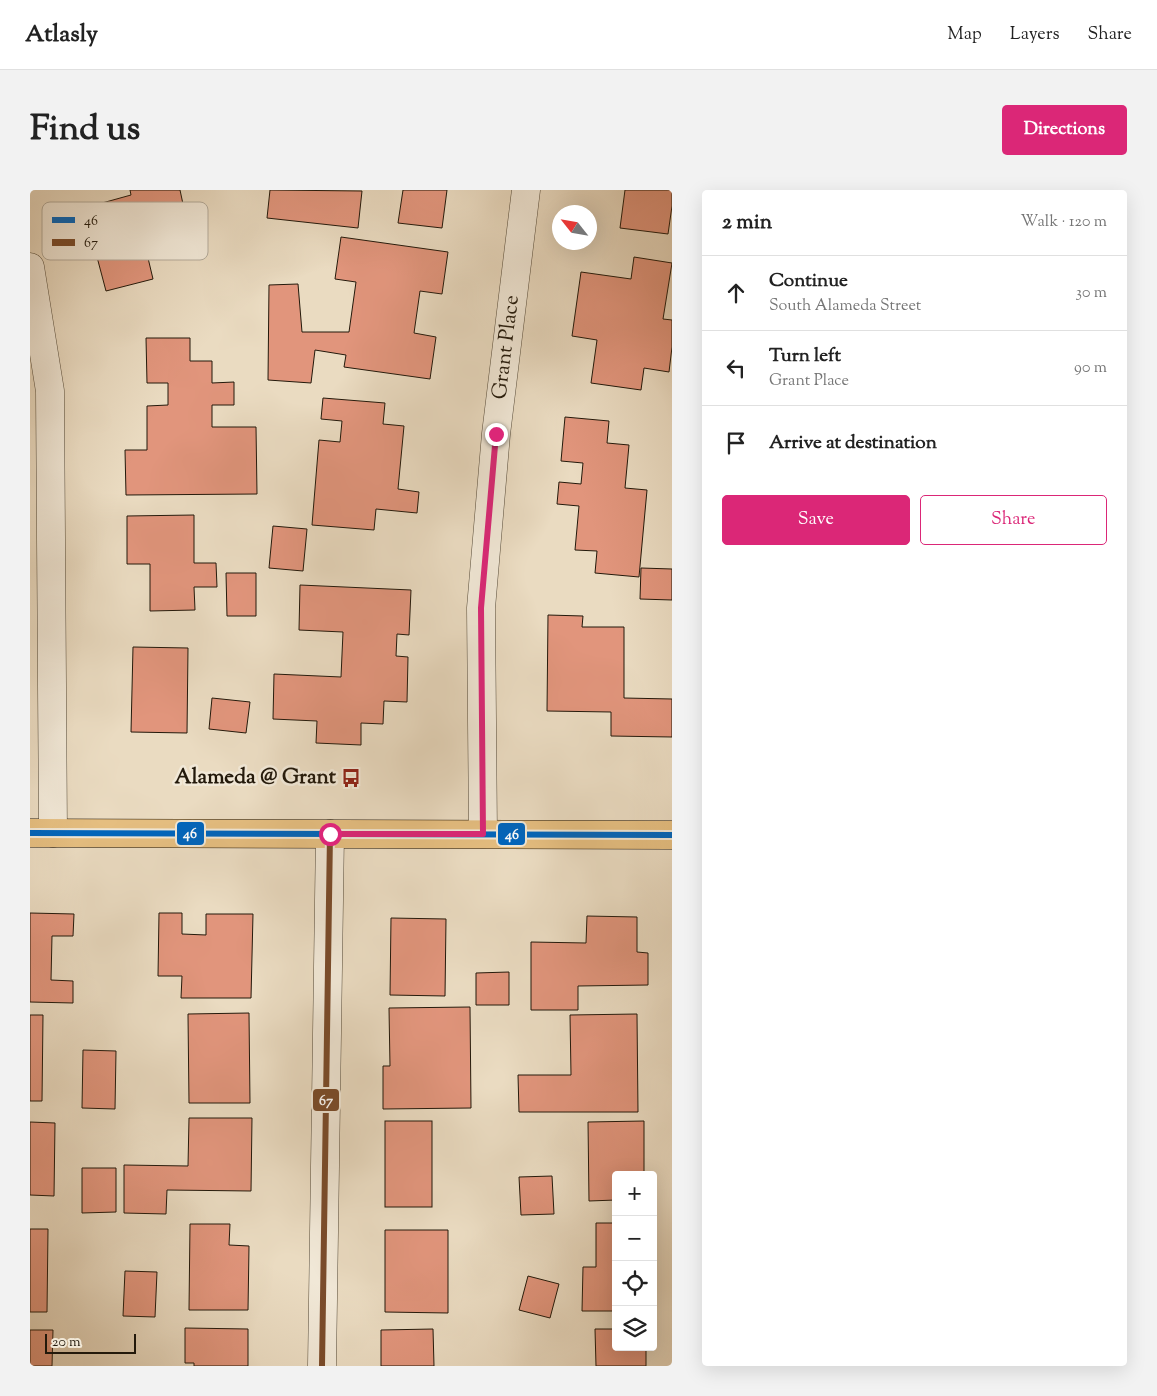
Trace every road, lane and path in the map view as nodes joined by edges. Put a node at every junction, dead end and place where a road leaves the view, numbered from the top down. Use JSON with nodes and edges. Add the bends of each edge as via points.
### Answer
{"nodes":[{"id":1,"x":526,"y":190,"type":"edge"},
{"id":2,"x":30,"y":267,"type":"edge"},
{"id":3,"x":41,"y":833,"type":"edge"},
{"id":4,"x":330,"y":834,"type":"junction"},
{"id":5,"x":483,"y":834,"type":"junction"},
{"id":6,"x":672,"y":835,"type":"edge"},
{"id":7,"x":322,"y":1366,"type":"edge"}],
"edges":[{"from":1,"to":5,"type":"street","name":"Grant Place","via":[[496,434],[481,608]]},
{"from":2,"to":3,"type":"street","via":[[50,391]]},
{"from":3,"to":4,"type":"main road"},
{"from":4,"to":5,"type":"main road"},
{"from":4,"to":7,"type":"street"},
{"from":5,"to":6,"type":"main road"}]}
